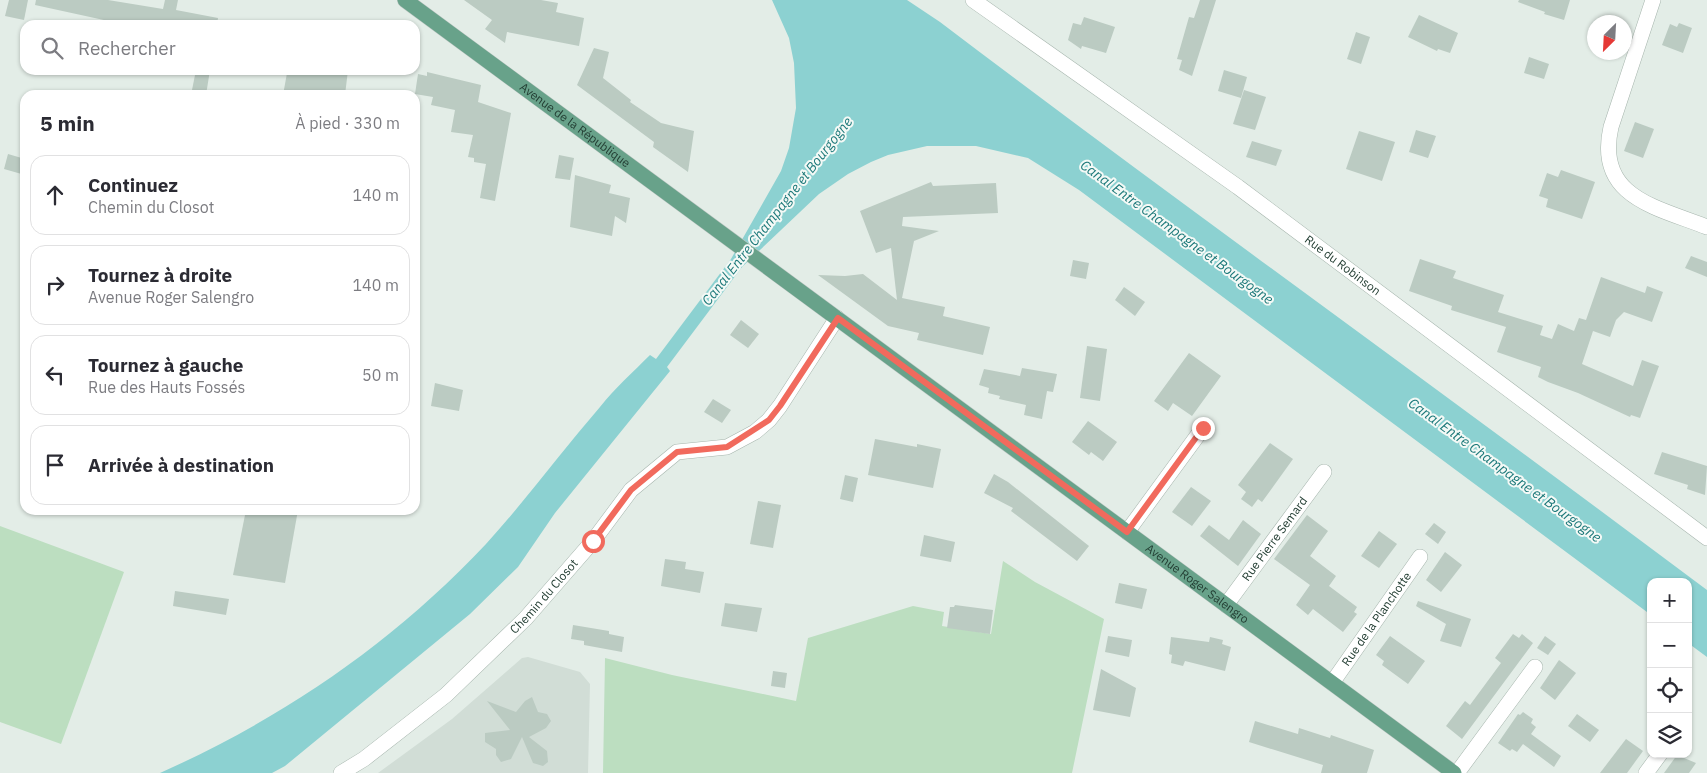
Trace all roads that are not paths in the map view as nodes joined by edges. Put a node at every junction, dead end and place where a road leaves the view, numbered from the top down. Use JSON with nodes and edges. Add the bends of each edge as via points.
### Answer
{"nodes":[{"id":1,"x":405,"y":0,"type":"edge"},
{"id":2,"x":973,"y":0,"type":"edge"},
{"id":3,"x":1653,"y":0,"type":"edge"},
{"id":4,"x":1707,"y":227,"type":"edge"},
{"id":5,"x":746,"y":251,"type":"joint"},
{"id":6,"x":838,"y":318,"type":"junction"},
{"id":7,"x":1203,"y":428,"type":"dead end"},
{"id":8,"x":1324,"y":472,"type":"dead end"},
{"id":9,"x":1127,"y":532,"type":"junction"},
{"id":10,"x":1707,"y":538,"type":"edge"},
{"id":11,"x":1420,"y":556,"type":"dead end"},
{"id":12,"x":1226,"y":605,"type":"junction"},
{"id":13,"x":1535,"y":667,"type":"dead end"},
{"id":14,"x":1332,"y":683,"type":"junction"},
{"id":15,"x":1657,"y":758,"type":"edge"},
{"id":16,"x":341,"y":773,"type":"edge"},
{"id":17,"x":1456,"y":773,"type":"edge"},
{"id":18,"x":1646,"y":773,"type":"edge"}],
"edges":[{"from":1,"to":5,"type":"main road","name":"Avenue de la République"},
{"from":2,"to":10,"type":"street","name":"Rue du Robinson","via":[[1238,187]]},
{"from":3,"to":4,"type":"street","via":[[1610,127],[1607,143],[1610,162],[1617,181],[1635,199]]},
{"from":5,"to":6,"type":"main road","name":"Avenue Roger Salengro"},
{"from":6,"to":9,"type":"main road","name":"Avenue Roger Salengro"},
{"from":6,"to":16,"type":"street","name":"Chemin du Closot","via":[[769,420],[727,447],[677,452],[638,485],[526,618],[446,695]]},
{"from":7,"to":9,"type":"street"},
{"from":8,"to":12,"type":"street","name":"Rue Pierre Semard"},
{"from":9,"to":12,"type":"main road","name":"Avenue Roger Salengro"},
{"from":11,"to":14,"type":"street","name":"Rue de la Planchotte"},
{"from":12,"to":14,"type":"main road","name":"Avenue Roger Salengro"},
{"from":13,"to":17,"type":"street"},
{"from":14,"to":17,"type":"main road","name":"Avenue Roger Salengro"},
{"from":15,"to":18,"type":"street"}]}
